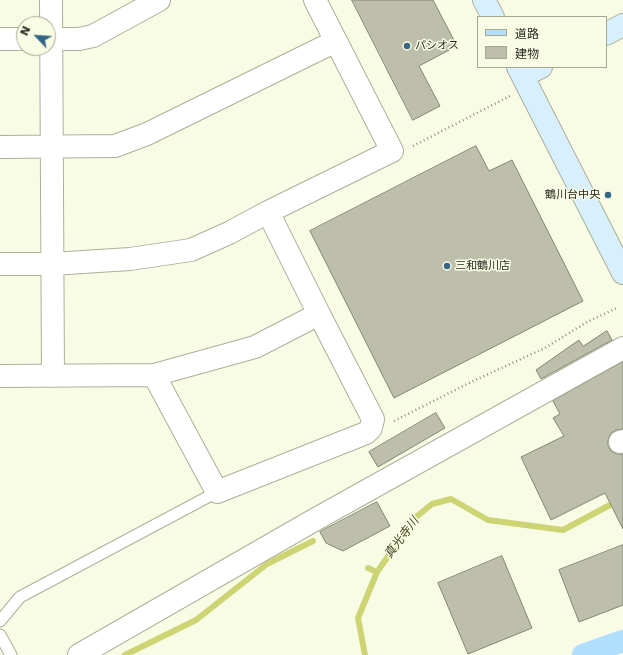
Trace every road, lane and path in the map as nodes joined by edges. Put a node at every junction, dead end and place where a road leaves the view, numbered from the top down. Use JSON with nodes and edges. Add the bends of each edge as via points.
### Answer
{"nodes":[{"id":1,"x":52,"y":0,"type":"edge"},
{"id":2,"x":159,"y":0,"type":"edge"},
{"id":3,"x":315,"y":0,"type":"edge"},
{"id":4,"x":484,"y":0,"type":"edge"},
{"id":5,"x":51,"y":16,"type":"edge"},
{"id":6,"x":492,"y":16,"type":"edge"},
{"id":7,"x":623,"y":25,"type":"edge"},
{"id":8,"x":607,"y":33,"type":"edge"},
{"id":9,"x":0,"y":39,"type":"edge"},
{"id":10,"x":16,"y":39,"type":"edge"},
{"id":11,"x":56,"y":39,"type":"edge"},
{"id":12,"x":336,"y":42,"type":"junction"},
{"id":13,"x":50,"y":56,"type":"edge"},
{"id":14,"x":528,"y":70,"type":"edge"},
{"id":15,"x":510,"y":96,"type":"dead end"},
{"id":16,"x":0,"y":147,"type":"edge"},
{"id":17,"x":52,"y":147,"type":"junction"},
{"id":18,"x":392,"y":151,"type":"junction"},
{"id":19,"x":268,"y":212,"type":"junction"},
{"id":20,"x":0,"y":264,"type":"edge"},
{"id":21,"x":52,"y":264,"type":"junction"},
{"id":22,"x":623,"y":273,"type":"edge"},
{"id":23,"x":617,"y":308,"type":"dead end"},
{"id":24,"x":319,"y":314,"type":"junction"},
{"id":25,"x":623,"y":348,"type":"edge"},
{"id":26,"x":154,"y":375,"type":"junction"},
{"id":27,"x":0,"y":376,"type":"edge"},
{"id":28,"x":53,"y":376,"type":"junction"},
{"id":29,"x":371,"y":428,"type":"junction"},
{"id":30,"x":217,"y":492,"type":"junction"},
{"id":31,"x":0,"y":621,"type":"edge"},
{"id":32,"x":0,"y":635,"type":"edge"},
{"id":33,"x":623,"y":640,"type":"edge"},
{"id":34,"x":11,"y":655,"type":"edge"},
{"id":35,"x":79,"y":655,"type":"edge"},
{"id":36,"x":583,"y":655,"type":"edge"}],
"edges":[{"from":1,"to":5,"type":"street"},
{"from":2,"to":11,"type":"street","via":[[93,36]]},
{"from":3,"to":12,"type":"street"},
{"from":4,"to":6,"type":"street"},
{"from":7,"to":8,"type":"street"},
{"from":9,"to":10,"type":"street"},
{"from":12,"to":17,"type":"street","via":[[147,134],[115,146]]},
{"from":12,"to":18,"type":"street"},
{"from":13,"to":17,"type":"street"},
{"from":14,"to":22,"type":"street"},
{"from":15,"to":18,"type":"path","via":[[402,152]]},
{"from":16,"to":17,"type":"street"},
{"from":17,"to":21,"type":"street"},
{"from":18,"to":19,"type":"street"},
{"from":19,"to":21,"type":"street","via":[[191,250],[130,259]]},
{"from":19,"to":24,"type":"street"},
{"from":20,"to":21,"type":"street"},
{"from":21,"to":28,"type":"street"},
{"from":23,"to":29,"type":"path","via":[[587,322],[545,348],[471,382],[382,428]]},
{"from":24,"to":26,"type":"street","via":[[255,347]]},
{"from":24,"to":29,"type":"street","via":[[373,419]]},
{"from":25,"to":35,"type":"street"},
{"from":26,"to":28,"type":"street"},
{"from":26,"to":30,"type":"street"},
{"from":27,"to":28,"type":"street"},
{"from":29,"to":30,"type":"street","via":[[366,433]]},
{"from":30,"to":31,"type":"lane","via":[[20,598]]},
{"from":32,"to":34,"type":"lane"},
{"from":33,"to":36,"type":"main road"}]}
